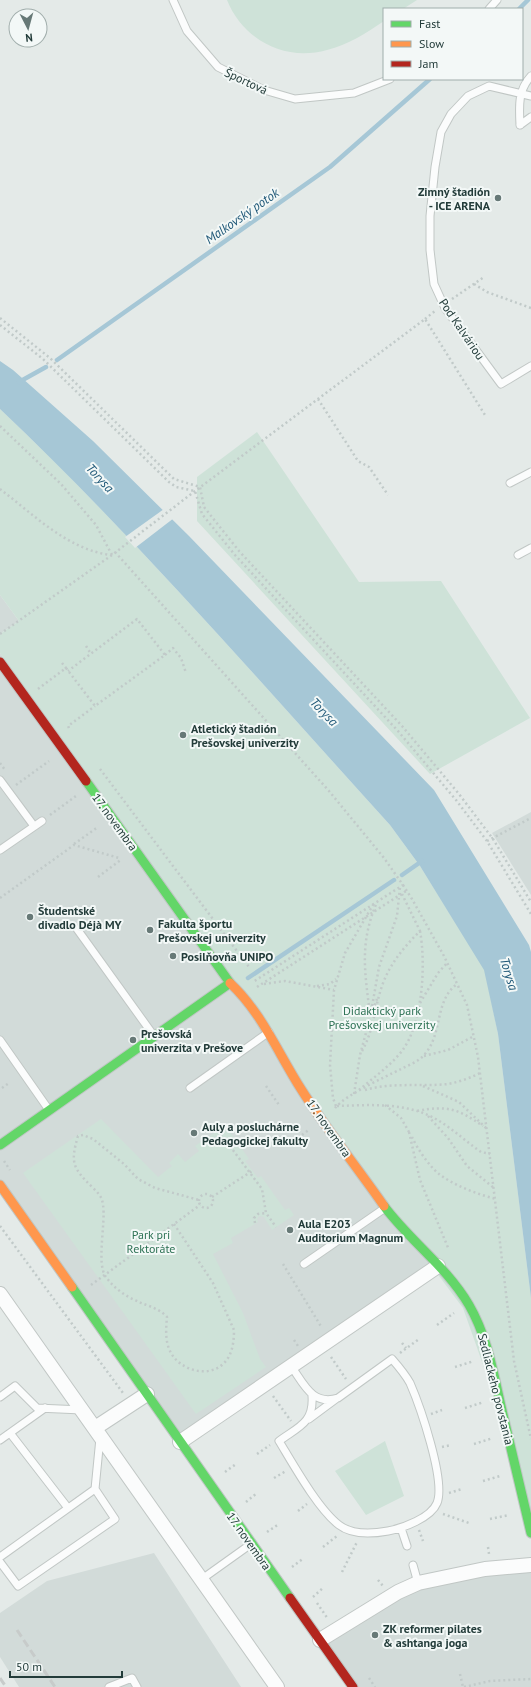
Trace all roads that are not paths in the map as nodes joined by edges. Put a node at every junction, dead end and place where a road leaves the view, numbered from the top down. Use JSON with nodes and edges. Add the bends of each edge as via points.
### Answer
{"nodes":[{"id":1,"x":173,"y":0,"type":"edge"},
{"id":2,"x":497,"y":0,"type":"edge"},
{"id":3,"x":490,"y":8,"type":"edge"},
{"id":4,"x":531,"y":76,"type":"edge"},
{"id":5,"x":387,"y":80,"type":"edge"},
{"id":6,"x":520,"y":93,"type":"junction"},
{"id":7,"x":531,"y":96,"type":"edge"},
{"id":8,"x":531,"y":117,"type":"edge"},
{"id":9,"x":531,"y":366,"type":"edge"},
{"id":10,"x":531,"y":472,"type":"edge"},
{"id":11,"x":510,"y":483,"type":"dead end"},
{"id":12,"x":531,"y":548,"type":"edge"},
{"id":13,"x":518,"y":555,"type":"dead end"},
{"id":14,"x":0,"y":662,"type":"edge"},
{"id":15,"x":0,"y":780,"type":"edge"},
{"id":16,"x":42,"y":821,"type":"road end"},
{"id":17,"x":34,"y":826,"type":"junction"},
{"id":18,"x":0,"y":850,"type":"edge"},
{"id":19,"x":77,"y":929,"type":"dead end"},
{"id":20,"x":230,"y":982,"type":"junction"},
{"id":21,"x":269,"y":1032,"type":"junction"},
{"id":22,"x":154,"y":1036,"type":"junction"},
{"id":23,"x":0,"y":1040,"type":"edge"},
{"id":24,"x":190,"y":1088,"type":"dead end"},
{"id":25,"x":49,"y":1110,"type":"junction"},
{"id":26,"x":0,"y":1145,"type":"edge"},
{"id":27,"x":0,"y":1185,"type":"edge"},
{"id":28,"x":385,"y":1208,"type":"junction"},
{"id":29,"x":304,"y":1264,"type":"dead end"},
{"id":30,"x":443,"y":1270,"type":"junction"},
{"id":31,"x":2,"y":1301,"type":"edge"},
{"id":32,"x":292,"y":1366,"type":"junction"},
{"id":33,"x":147,"y":1394,"type":"junction"},
{"id":34,"x":312,"y":1396,"type":"junction"},
{"id":35,"x":0,"y":1397,"type":"edge"},
{"id":36,"x":338,"y":1398,"type":"junction"},
{"id":37,"x":45,"y":1408,"type":"junction"},
{"id":38,"x":82,"y":1410,"type":"junction"},
{"id":39,"x":307,"y":1421,"type":"junction"},
{"id":40,"x":98,"y":1432,"type":"junction"},
{"id":41,"x":10,"y":1433,"type":"junction"},
{"id":42,"x":0,"y":1440,"type":"edge"},
{"id":43,"x":180,"y":1442,"type":"junction"},
{"id":44,"x":95,"y":1489,"type":"junction"},
{"id":45,"x":68,"y":1508,"type":"junction"},
{"id":46,"x":401,"y":1528,"type":"junction"},
{"id":47,"x":531,"y":1532,"type":"edge"},
{"id":48,"x":252,"y":1544,"type":"junction"},
{"id":49,"x":407,"y":1546,"type":"dead end"},
{"id":50,"x":0,"y":1557,"type":"edge"},
{"id":51,"x":0,"y":1562,"type":"edge"},
{"id":52,"x":413,"y":1565,"type":"dead end"},
{"id":53,"x":531,"y":1565,"type":"edge"},
{"id":54,"x":202,"y":1579,"type":"junction"},
{"id":55,"x":418,"y":1583,"type":"junction"},
{"id":56,"x":320,"y":1640,"type":"junction"},
{"id":57,"x":108,"y":1687,"type":"edge"},
{"id":58,"x":137,"y":1687,"type":"edge"},
{"id":59,"x":277,"y":1687,"type":"edge"},
{"id":60,"x":353,"y":1687,"type":"edge"}],
"edges":[{"from":1,"to":5,"type":"lane","name":"Športová","via":[[187,31],[218,67],[264,90],[295,99],[354,93]]},
{"from":2,"to":3,"type":"lane"},
{"from":4,"to":6,"type":"lane"},
{"from":6,"to":7,"type":"lane","name":"Pod Kalváriou"},
{"from":6,"to":8,"type":"lane","via":[[520,125]]},
{"from":6,"to":9,"type":"lane","name":"Pod Kalváriou","via":[[488,86],[468,96],[451,114],[441,132],[435,167],[430,216],[430,250],[434,284],[444,305],[501,384]]},
{"from":10,"to":11,"type":"lane"},
{"from":12,"to":13,"type":"lane"},
{"from":14,"to":20,"type":"street","name":"17. novembra"},
{"from":15,"to":17,"type":"lane"},
{"from":16,"to":17,"type":"lane"},
{"from":17,"to":18,"type":"lane"},
{"from":19,"to":22,"type":"lane"},
{"from":20,"to":21,"type":"street","name":"17. novembra"},
{"from":20,"to":22,"type":"street"},
{"from":21,"to":24,"type":"lane"},
{"from":21,"to":28,"type":"street","name":"17. novembra","via":[[301,1089]]},
{"from":22,"to":25,"type":"street"},
{"from":23,"to":25,"type":"lane"},
{"from":25,"to":26,"type":"street"},
{"from":27,"to":33,"type":"street","name":"17. novembra"},
{"from":28,"to":29,"type":"lane"},
{"from":28,"to":30,"type":"street","name":"17. novembra"},
{"from":30,"to":32,"type":"street"},
{"from":30,"to":47,"type":"street","name":"Sedliackeho povstania","via":[[469,1305],[486,1342]]},
{"from":31,"to":38,"type":"street"},
{"from":32,"to":34,"type":"lane"},
{"from":32,"to":43,"type":"street"},
{"from":33,"to":40,"type":"street"},
{"from":33,"to":43,"type":"street","name":"17. novembra"},
{"from":34,"to":36,"type":"lane","via":[[322,1400]]},
{"from":34,"to":39,"type":"lane","via":[[313,1406]]},
{"from":35,"to":37,"type":"lane","via":[[15,1386],[37,1408]]},
{"from":36,"to":39,"type":"lane"},
{"from":36,"to":46,"type":"lane","via":[[392,1359],[410,1383],[432,1449],[439,1496],[432,1510]]},
{"from":37,"to":38,"type":"lane"},
{"from":37,"to":41,"type":"lane"},
{"from":38,"to":40,"type":"street"},
{"from":39,"to":46,"type":"lane","via":[[278,1441],[315,1498],[337,1524],[355,1532],[378,1533]]},
{"from":40,"to":44,"type":"lane"},
{"from":40,"to":54,"type":"street"},
{"from":41,"to":42,"type":"lane"},
{"from":41,"to":45,"type":"lane"},
{"from":43,"to":48,"type":"street","name":"17. novembra"},
{"from":44,"to":45,"type":"lane"},
{"from":44,"to":51,"type":"lane","via":[[115,1518],[18,1586]]},
{"from":45,"to":50,"type":"lane"},
{"from":46,"to":49,"type":"lane"},
{"from":48,"to":54,"type":"lane"},
{"from":48,"to":56,"type":"street","name":"17. novembra"},
{"from":52,"to":55,"type":"lane"},
{"from":53,"to":55,"type":"street","via":[[485,1568]]},
{"from":54,"to":59,"type":"street"},
{"from":55,"to":56,"type":"street","via":[[398,1592]]},
{"from":56,"to":60,"type":"street","name":"17. novembra"},
{"from":57,"to":58,"type":"lane","via":[[132,1678]]}]}
